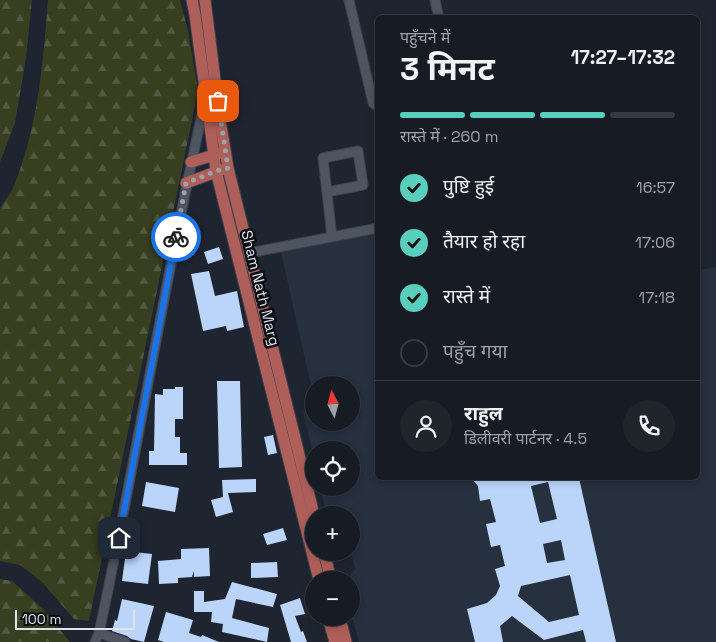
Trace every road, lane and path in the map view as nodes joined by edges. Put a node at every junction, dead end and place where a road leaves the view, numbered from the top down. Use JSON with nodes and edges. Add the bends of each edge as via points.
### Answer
{"nodes":[{"id":1,"x":192,"y":0,"type":"edge"},
{"id":2,"x":205,"y":0,"type":"edge"},
{"id":3,"x":349,"y":0,"type":"edge"},
{"id":4,"x":435,"y":0,"type":"edge"},
{"id":5,"x":438,"y":14,"type":"dead end"},
{"id":6,"x":206,"y":93,"type":"junction"},
{"id":7,"x":375,"y":105,"type":"edge"},
{"id":8,"x":220,"y":154,"type":"junction"},
{"id":9,"x":191,"y":162,"type":"junction"},
{"id":10,"x":228,"y":168,"type":"junction"},
{"id":11,"x":216,"y":171,"type":"junction"},
{"id":12,"x":186,"y":183,"type":"junction"},
{"id":13,"x":327,"y":192,"type":"junction"},
{"id":14,"x":375,"y":229,"type":"edge"},
{"id":15,"x":332,"y":237,"type":"junction"},
{"id":16,"x":250,"y":253,"type":"junction"},
{"id":17,"x":312,"y":506,"type":"edge"},
{"id":18,"x":317,"y":571,"type":"edge"},
{"id":19,"x":330,"y":626,"type":"edge"},
{"id":20,"x":342,"y":626,"type":"edge"},
{"id":21,"x":99,"y":632,"type":"junction"},
{"id":22,"x":95,"y":642,"type":"edge"},
{"id":23,"x":125,"y":642,"type":"edge"},
{"id":24,"x":335,"y":642,"type":"edge"},
{"id":25,"x":346,"y":642,"type":"edge"}],
"edges":[{"from":1,"to":6,"type":"main road","name":"Sham Nath Marg"},
{"from":2,"to":8,"type":"main road","name":"Sham Nath Marg"},
{"from":3,"to":7,"type":"street"},
{"from":4,"to":5,"type":"street"},
{"from":6,"to":8,"type":"main road","name":"Sham Nath Marg"},
{"from":6,"to":9,"type":"street"},
{"from":8,"to":9,"type":"main road"},
{"from":8,"to":10,"type":"main road","name":"Sham Nath Marg"},
{"from":8,"to":11,"type":"main road","name":"Sham Nath Marg"},
{"from":9,"to":12,"type":"street"},
{"from":10,"to":11,"type":"main road"},
{"from":10,"to":16,"type":"main road","name":"Sham Nath Marg"},
{"from":11,"to":12,"type":"main road"},
{"from":11,"to":18,"type":"main road","name":"Sham Nath Marg"},
{"from":12,"to":21,"type":"street"},
{"from":13,"to":13,"type":"street","via":[[322,158],[358,150],[363,185]]},
{"from":13,"to":15,"type":"street"},
{"from":14,"to":15,"type":"street"},
{"from":15,"to":16,"type":"street"},
{"from":16,"to":17,"type":"main road","name":"Sham Nath Marg"},
{"from":19,"to":24,"type":"main road"},
{"from":20,"to":25,"type":"main road"},
{"from":21,"to":22,"type":"street"},
{"from":21,"to":23,"type":"street"}]}
